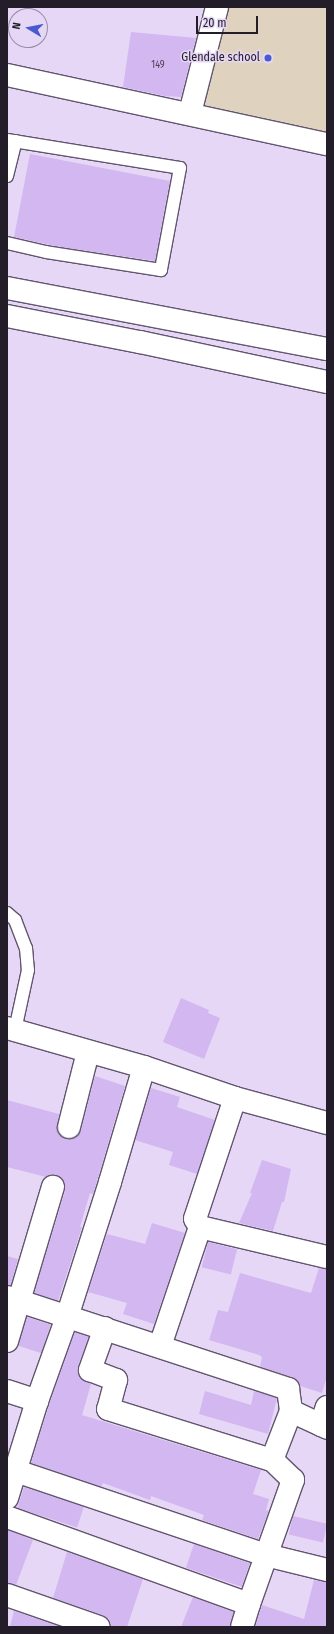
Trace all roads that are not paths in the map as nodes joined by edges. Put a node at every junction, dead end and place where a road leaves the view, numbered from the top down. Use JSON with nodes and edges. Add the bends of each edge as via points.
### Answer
{"nodes":[{"id":1,"x":217,"y":7,"type":"edge"},
{"id":2,"x":7,"y":75,"type":"edge"},
{"id":3,"x":190,"y":113,"type":"junction"},
{"id":4,"x":12,"y":140,"type":"edge"},
{"id":5,"x":327,"y":144,"type":"edge"},
{"id":6,"x":7,"y":176,"type":"edge"},
{"id":7,"x":7,"y":243,"type":"edge"},
{"id":8,"x":7,"y":288,"type":"edge"},
{"id":9,"x":7,"y":316,"type":"edge"},
{"id":10,"x":327,"y":350,"type":"edge"},
{"id":11,"x":327,"y":382,"type":"edge"},
{"id":12,"x":7,"y":913,"type":"edge"},
{"id":13,"x":11,"y":1029,"type":"edge"},
{"id":14,"x":88,"y":1052,"type":"junction"},
{"id":15,"x":144,"y":1067,"type":"junction"},
{"id":16,"x":235,"y":1098,"type":"junction"},
{"id":17,"x":327,"y":1123,"type":"edge"},
{"id":18,"x":68,"y":1127,"type":"dead end"},
{"id":19,"x":53,"y":1187,"type":"dead end"},
{"id":20,"x":200,"y":1227,"type":"junction"},
{"id":21,"x":327,"y":1257,"type":"edge"},
{"id":22,"x":13,"y":1298,"type":"edge"},
{"id":23,"x":67,"y":1317,"type":"junction"},
{"id":24,"x":105,"y":1328,"type":"junction"},
{"id":25,"x":7,"y":1341,"type":"edge"},
{"id":26,"x":160,"y":1346,"type":"junction"},
{"id":27,"x":7,"y":1391,"type":"edge"},
{"id":28,"x":37,"y":1401,"type":"junction"},
{"id":29,"x":291,"y":1411,"type":"junction"},
{"id":30,"x":325,"y":1420,"type":"edge"},
{"id":31,"x":272,"y":1460,"type":"junction"},
{"id":32,"x":16,"y":1471,"type":"junction"},
{"id":33,"x":7,"y":1498,"type":"edge"},
{"id":34,"x":7,"y":1516,"type":"edge"},
{"id":35,"x":266,"y":1555,"type":"junction"},
{"id":36,"x":327,"y":1570,"type":"edge"},
{"id":37,"x":7,"y":1596,"type":"edge"},
{"id":38,"x":249,"y":1604,"type":"junction"},
{"id":39,"x":99,"y":1627,"type":"edge"},
{"id":40,"x":242,"y":1627,"type":"edge"}],
"edges":[{"from":1,"to":3,"type":"street"},
{"from":2,"to":3,"type":"street"},
{"from":3,"to":5,"type":"street"},
{"from":4,"to":6,"type":"lane"},
{"from":4,"to":7,"type":"lane","via":[[180,168],[161,270],[46,252]]},
{"from":8,"to":10,"type":"street"},
{"from":9,"to":11,"type":"street"},
{"from":12,"to":13,"type":"lane","via":[[16,920],[26,948],[28,970]]},
{"from":13,"to":14,"type":"street"},
{"from":14,"to":15,"type":"street"},
{"from":14,"to":18,"type":"street"},
{"from":15,"to":16,"type":"street"},
{"from":15,"to":23,"type":"street"},
{"from":16,"to":17,"type":"street"},
{"from":16,"to":20,"type":"street","via":[[195,1219]]},
{"from":19,"to":22,"type":"street"},
{"from":20,"to":21,"type":"street"},
{"from":20,"to":26,"type":"street"},
{"from":22,"to":23,"type":"street"},
{"from":22,"to":25,"type":"street"},
{"from":23,"to":24,"type":"street"},
{"from":23,"to":28,"type":"street"},
{"from":24,"to":26,"type":"street"},
{"from":24,"to":31,"type":"street","via":[[90,1370],[116,1380],[108,1409]]},
{"from":26,"to":29,"type":"street","via":[[288,1389]]},
{"from":27,"to":28,"type":"street"},
{"from":28,"to":32,"type":"street"},
{"from":29,"to":30,"type":"street"},
{"from":29,"to":31,"type":"street"},
{"from":31,"to":35,"type":"street","via":[[293,1480]]},
{"from":32,"to":33,"type":"street"},
{"from":32,"to":35,"type":"street"},
{"from":34,"to":38,"type":"street"},
{"from":35,"to":36,"type":"street"},
{"from":35,"to":38,"type":"street"},
{"from":37,"to":39,"type":"street"},
{"from":38,"to":40,"type":"street"}]}
